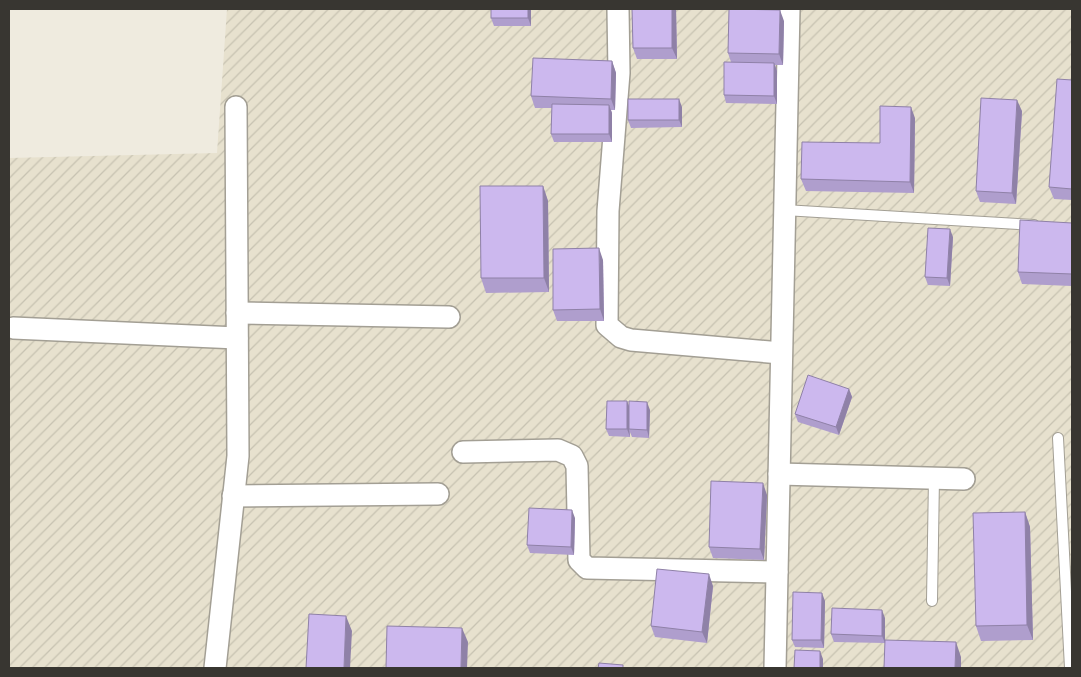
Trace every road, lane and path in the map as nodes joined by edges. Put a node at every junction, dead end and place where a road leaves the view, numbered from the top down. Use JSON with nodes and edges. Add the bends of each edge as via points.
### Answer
{"nodes":[{"id":1,"x":618,"y":9,"type":"edge"},
{"id":2,"x":789,"y":9,"type":"edge"},
{"id":3,"x":236,"y":107,"type":"dead end"},
{"id":4,"x":784,"y":210,"type":"junction"},
{"id":5,"x":1044,"y":226,"type":"edge"},
{"id":6,"x":237,"y":313,"type":"junction"},
{"id":7,"x":449,"y":317,"type":"dead end"},
{"id":8,"x":13,"y":328,"type":"dead end"},
{"id":9,"x":237,"y":338,"type":"junction"},
{"id":10,"x":781,"y":353,"type":"junction"},
{"id":11,"x":1058,"y":438,"type":"dead end"},
{"id":12,"x":463,"y":452,"type":"dead end"},
{"id":13,"x":779,"y":474,"type":"junction"},
{"id":14,"x":934,"y":478,"type":"junction"},
{"id":15,"x":964,"y":479,"type":"dead end"},
{"id":16,"x":438,"y":494,"type":"dead end"},
{"id":17,"x":233,"y":496,"type":"junction"},
{"id":18,"x":777,"y":572,"type":"junction"},
{"id":19,"x":932,"y":600,"type":"dead end"},
{"id":20,"x":215,"y":668,"type":"edge"},
{"id":21,"x":775,"y":668,"type":"edge"},
{"id":22,"x":1070,"y":668,"type":"edge"}],
"edges":[{"from":1,"to":10,"type":"street","via":[[619,73],[608,211],[608,325],[621,337],[631,340]]},
{"from":2,"to":4,"type":"street"},
{"from":3,"to":6,"type":"street"},
{"from":4,"to":5,"type":"lane"},
{"from":4,"to":10,"type":"street"},
{"from":6,"to":7,"type":"street"},
{"from":6,"to":9,"type":"street"},
{"from":8,"to":9,"type":"street"},
{"from":9,"to":17,"type":"street","via":[[238,456]]},
{"from":10,"to":13,"type":"street"},
{"from":11,"to":22,"type":"lane"},
{"from":12,"to":18,"type":"street","via":[[558,450],[572,456],[577,466],[579,560],[588,568]]},
{"from":13,"to":14,"type":"street"},
{"from":13,"to":18,"type":"street"},
{"from":14,"to":15,"type":"street"},
{"from":14,"to":19,"type":"lane"},
{"from":16,"to":17,"type":"street"},
{"from":17,"to":20,"type":"street"},
{"from":18,"to":21,"type":"street"}]}
